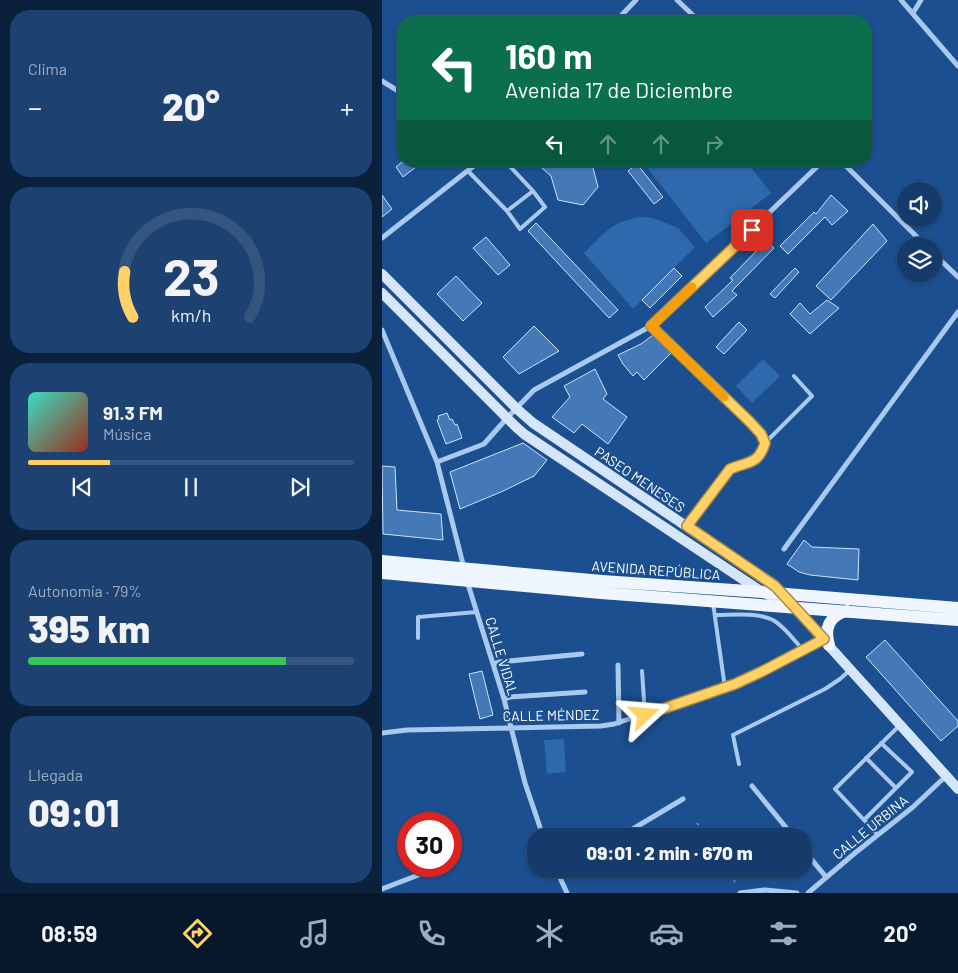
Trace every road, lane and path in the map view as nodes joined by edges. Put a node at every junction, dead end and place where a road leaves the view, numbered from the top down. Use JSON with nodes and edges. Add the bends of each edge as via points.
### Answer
{"nodes":[{"id":1,"x":636,"y":0,"type":"edge"},
{"id":2,"x":677,"y":0,"type":"edge"},
{"id":3,"x":901,"y":0,"type":"edge"},
{"id":4,"x":921,"y":0,"type":"edge"},
{"id":5,"x":913,"y":13,"type":"junction"},
{"id":6,"x":622,"y":15,"type":"edge"},
{"id":7,"x":693,"y":15,"type":"edge"},
{"id":8,"x":958,"y":66,"type":"edge"},
{"id":9,"x":382,"y":82,"type":"edge"},
{"id":10,"x":397,"y":91,"type":"edge"},
{"id":11,"x":473,"y":167,"type":"edge"},
{"id":12,"x":511,"y":167,"type":"edge"},
{"id":13,"x":817,"y":167,"type":"edge"},
{"id":14,"x":847,"y":167,"type":"edge"},
{"id":15,"x":468,"y":171,"type":"junction"},
{"id":16,"x":533,"y":191,"type":"junction"},
{"id":17,"x":508,"y":210,"type":"junction"},
{"id":18,"x":917,"y":237,"type":"edge"},
{"id":19,"x":382,"y":238,"type":"edge"},
{"id":20,"x":942,"y":262,"type":"edge"},
{"id":21,"x":382,"y":274,"type":"edge"},
{"id":22,"x":958,"y":277,"type":"edge"},
{"id":23,"x":382,"y":293,"type":"edge"},
{"id":24,"x":958,"y":312,"type":"edge"},
{"id":25,"x":958,"y":319,"type":"edge"},
{"id":26,"x":950,"y":323,"type":"junction"},
{"id":27,"x":651,"y":326,"type":"junction"},
{"id":28,"x":382,"y":330,"type":"edge"},
{"id":29,"x":794,"y":376,"type":"dead end"},
{"id":30,"x":516,"y":409,"type":"junction"},
{"id":31,"x":507,"y":418,"type":"junction"},
{"id":32,"x":765,"y":443,"type":"junction"},
{"id":33,"x":437,"y":462,"type":"junction"},
{"id":34,"x":687,"y":526,"type":"junction"},
{"id":35,"x":784,"y":549,"type":"dead end"},
{"id":36,"x":382,"y":561,"type":"edge"},
{"id":37,"x":382,"y":573,"type":"edge"},
{"id":38,"x":466,"y":575,"type":"junction"},
{"id":39,"x":762,"y":592,"type":"junction"},
{"id":40,"x":783,"y":594,"type":"junction"},
{"id":41,"x":713,"y":601,"type":"junction"},
{"id":42,"x":794,"y":607,"type":"junction"},
{"id":43,"x":958,"y":608,"type":"edge"},
{"id":44,"x":848,"y":611,"type":"junction"},
{"id":45,"x":477,"y":612,"type":"junction"},
{"id":46,"x":715,"y":615,"type":"junction"},
{"id":47,"x":958,"y":620,"type":"edge"},
{"id":48,"x":418,"y":638,"type":"dead end"},
{"id":49,"x":826,"y":642,"type":"junction"},
{"id":50,"x":804,"y":650,"type":"junction"},
{"id":51,"x":582,"y":654,"type":"dead end"},
{"id":52,"x":493,"y":664,"type":"junction"},
{"id":53,"x":618,"y":665,"type":"dead end"},
{"id":54,"x":850,"y":669,"type":"junction"},
{"id":55,"x":642,"y":671,"type":"dead end"},
{"id":56,"x":725,"y":688,"type":"junction"},
{"id":57,"x":585,"y":692,"type":"dead end"},
{"id":58,"x":504,"y":699,"type":"junction"},
{"id":59,"x":645,"y":715,"type":"junction"},
{"id":60,"x":619,"y":722,"type":"junction"},
{"id":61,"x":900,"y":725,"type":"junction"},
{"id":62,"x":511,"y":727,"type":"junction"},
{"id":63,"x":382,"y":733,"type":"edge"},
{"id":64,"x":881,"y":742,"type":"junction"},
{"id":65,"x":866,"y":758,"type":"junction"},
{"id":66,"x":739,"y":764,"type":"dead end"},
{"id":67,"x":946,"y":776,"type":"junction"},
{"id":68,"x":752,"y":786,"type":"dead end"},
{"id":69,"x":896,"y":788,"type":"junction"},
{"id":70,"x":958,"y":789,"type":"edge"},
{"id":71,"x":683,"y":799,"type":"dead end"},
{"id":72,"x":864,"y":820,"type":"junction"},
{"id":73,"x":697,"y":823,"type":"dead end"},
{"id":74,"x":540,"y":828,"type":"edge"},
{"id":75,"x":634,"y":828,"type":"edge"},
{"id":76,"x":700,"y":828,"type":"edge"},
{"id":77,"x":786,"y":828,"type":"edge"},
{"id":78,"x":878,"y":835,"type":"junction"},
{"id":79,"x":812,"y":860,"type":"edge"},
{"id":80,"x":413,"y":877,"type":"edge"},
{"id":81,"x":826,"y":877,"type":"junction"},
{"id":82,"x":560,"y":878,"type":"edge"},
{"id":83,"x":732,"y":878,"type":"edge"},
{"id":84,"x":382,"y":889,"type":"edge"},
{"id":85,"x":782,"y":892,"type":"edge"},
{"id":86,"x":567,"y":893,"type":"edge"},
{"id":87,"x":741,"y":893,"type":"edge"},
{"id":88,"x":797,"y":893,"type":"edge"},
{"id":89,"x":808,"y":893,"type":"edge"}],
"edges":[{"from":1,"to":6,"type":"street"},
{"from":2,"to":7,"type":"street"},
{"from":3,"to":5,"type":"street"},
{"from":4,"to":5,"type":"street"},
{"from":5,"to":8,"type":"street"},
{"from":9,"to":10,"type":"street"},
{"from":11,"to":15,"type":"street"},
{"from":12,"to":16,"type":"lane"},
{"from":13,"to":27,"type":"street"},
{"from":14,"to":18,"type":"street"},
{"from":15,"to":17,"type":"lane"},
{"from":15,"to":19,"type":"street"},
{"from":16,"to":17,"type":"lane"},
{"from":16,"to":17,"type":"lane","via":[[545,207],[520,229]]},
{"from":20,"to":22,"type":"street"},
{"from":21,"to":30,"type":"street","name":"PASEO MENESES"},
{"from":23,"to":31,"type":"street","name":"PASEO MENESES"},
{"from":24,"to":26,"type":"street"},
{"from":25,"to":26,"type":"street"},
{"from":26,"to":35,"type":"street"},
{"from":27,"to":30,"type":"street","via":[[534,390]]},
{"from":27,"to":32,"type":"street","via":[[750,422]]},
{"from":28,"to":33,"type":"street","name":"CALLE VIDAL"},
{"from":29,"to":32,"type":"lane","via":[[812,396]]},
{"from":30,"to":31,"type":"street"},
{"from":30,"to":34,"type":"street","name":"PASEO MENESES","via":[[542,430]]},
{"from":31,"to":33,"type":"street","via":[[484,444]]},
{"from":31,"to":39,"type":"street","name":"PASEO MENESES","via":[[534,441]]},
{"from":32,"to":34,"type":"street","via":[[761,454],[750,463],[730,469]]},
{"from":33,"to":38,"type":"street","name":"CALLE VIDAL"},
{"from":34,"to":40,"type":"street","name":"PASEO MENESES","via":[[772,583]]},
{"from":36,"to":38,"type":"main road","name":"AVENIDA REPÚBLICA"},
{"from":37,"to":38,"type":"main road","name":"AVENIDA REPÚBLICA"},
{"from":38,"to":39,"type":"main road","name":"AVENIDA REPÚBLICA"},
{"from":38,"to":41,"type":"main road","name":"AVENIDA REPÚBLICA","via":[[601,593]]},
{"from":38,"to":45,"type":"street","name":"CALLE VIDAL"},
{"from":39,"to":40,"type":"main road","name":"AVENIDA REPÚBLICA"},
{"from":39,"to":42,"type":"street","name":"PASEO MENESES"},
{"from":40,"to":42,"type":"street","name":"PASEO MENESES"},
{"from":40,"to":43,"type":"main road","name":"AVENIDA REPÚBLICA"},
{"from":41,"to":42,"type":"main road","name":"AVENIDA REPÚBLICA"},
{"from":41,"to":46,"type":"lane"},
{"from":42,"to":44,"type":"main road","name":"AVENIDA REPÚBLICA"},
{"from":42,"to":49,"type":"street"},
{"from":44,"to":47,"type":"main road","name":"AVENIDA REPÚBLICA"},
{"from":44,"to":49,"type":"main road","via":[[837,614],[828,624]]},
{"from":45,"to":48,"type":"lane","via":[[418,617]]},
{"from":45,"to":52,"type":"street","name":"CALLE VIDAL"},
{"from":46,"to":50,"type":"lane","via":[[764,617],[788,633]]},
{"from":46,"to":56,"type":"lane"},
{"from":49,"to":50,"type":"street","name":"CALLE MÉNDEZ"},
{"from":49,"to":54,"type":"street"},
{"from":50,"to":56,"type":"street","name":"CALLE MÉNDEZ"},
{"from":51,"to":52,"type":"street"},
{"from":52,"to":58,"type":"street","name":"CALLE VIDAL"},
{"from":53,"to":60,"type":"street"},
{"from":54,"to":61,"type":"street"},
{"from":54,"to":66,"type":"lane","via":[[825,689],[733,735]]},
{"from":55,"to":59,"type":"lane"},
{"from":56,"to":59,"type":"street","name":"CALLE MÉNDEZ"},
{"from":57,"to":58,"type":"street"},
{"from":58,"to":62,"type":"street","name":"CALLE VIDAL"},
{"from":59,"to":60,"type":"street","name":"CALLE MÉNDEZ"},
{"from":60,"to":62,"type":"street","name":"CALLE MÉNDEZ","via":[[600,726]]},
{"from":61,"to":64,"type":"lane"},
{"from":61,"to":67,"type":"street"},
{"from":62,"to":63,"type":"street","name":"CALLE MÉNDEZ"},
{"from":62,"to":74,"type":"street","name":"CALLE VIDAL"},
{"from":64,"to":65,"type":"lane"},
{"from":64,"to":69,"type":"lane","via":[[912,772]]},
{"from":65,"to":69,"type":"lane"},
{"from":65,"to":72,"type":"lane","via":[[835,789]]},
{"from":67,"to":70,"type":"street"},
{"from":67,"to":78,"type":"street","name":"CALLE URBINA"},
{"from":68,"to":77,"type":"street"},
{"from":69,"to":72,"type":"lane"},
{"from":71,"to":75,"type":"street"},
{"from":72,"to":78,"type":"lane"},
{"from":73,"to":76,"type":"path"},
{"from":78,"to":81,"type":"street","name":"CALLE URBINA"},
{"from":79,"to":81,"type":"street"},
{"from":80,"to":84,"type":"street"},
{"from":81,"to":89,"type":"street","name":"CALLE URBINA"},
{"from":82,"to":86,"type":"street"},
{"from":83,"to":87,"type":"path"},
{"from":85,"to":87,"type":"street","via":[[759,890]]},
{"from":85,"to":88,"type":"street"}]}
